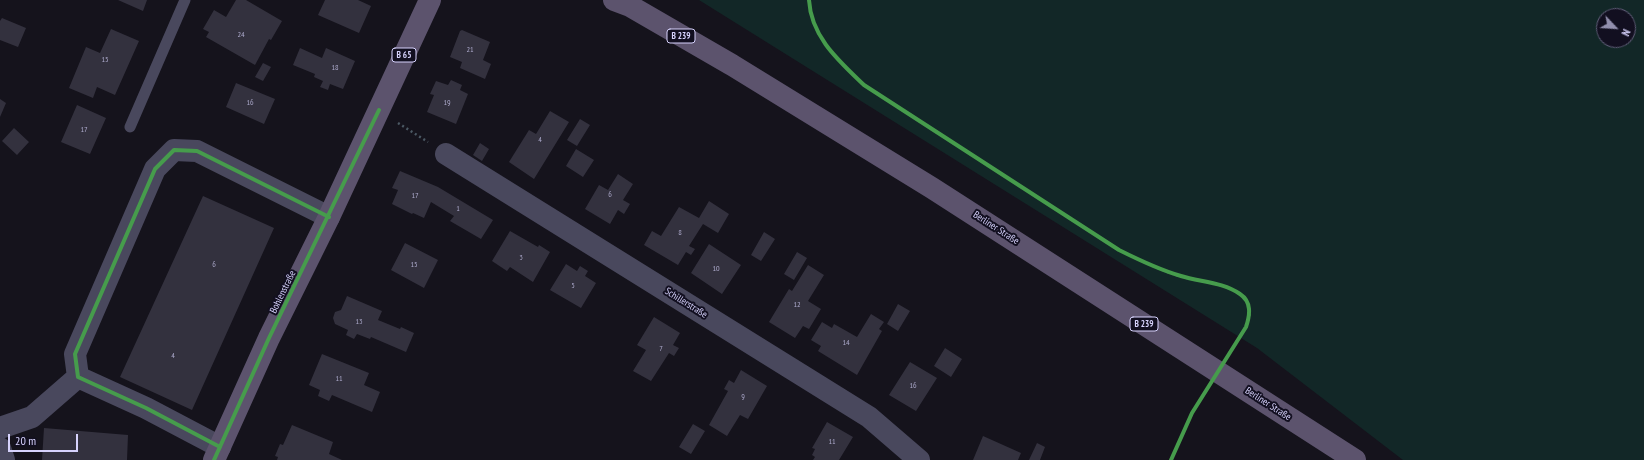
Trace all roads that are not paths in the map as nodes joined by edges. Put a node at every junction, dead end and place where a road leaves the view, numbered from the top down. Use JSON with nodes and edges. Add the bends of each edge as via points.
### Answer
{"nodes":[{"id":1,"x":185,"y":0,"type":"edge"},
{"id":2,"x":430,"y":0,"type":"edge"},
{"id":3,"x":622,"y":2,"type":"edge"},
{"id":4,"x":130,"y":127,"type":"dead end"},
{"id":5,"x":446,"y":154,"type":"road end"},
{"id":6,"x":329,"y":217,"type":"junction"},
{"id":7,"x":78,"y":378,"type":"junction"},
{"id":8,"x":0,"y":428,"type":"edge"},
{"id":9,"x":0,"y":448,"type":"edge"},
{"id":10,"x":217,"y":453,"type":"edge"},
{"id":11,"x":4,"y":460,"type":"edge"},
{"id":12,"x":919,"y":460,"type":"edge"},
{"id":13,"x":1355,"y":460,"type":"edge"}],
"edges":[{"from":1,"to":4,"type":"lane"},
{"from":2,"to":6,"type":"main road","name":"Bohlenstraße","number":"B 65"},
{"from":3,"to":13,"type":"main road","name":"Berliner Straße","number":"B 239","via":[[732,65],[932,188]]},
{"from":5,"to":12,"type":"street","name":"Schillerstraße","via":[[869,417]]},
{"from":6,"to":7,"type":"street","via":[[197,151],[174,150],[155,169],[75,354]]},
{"from":6,"to":10,"type":"main road","name":"Bohlenstraße","number":"B 65","via":[[269,338]]},
{"from":7,"to":8,"type":"street","via":[[32,417]]},
{"from":7,"to":10,"type":"street","via":[[146,408]]},
{"from":9,"to":11,"type":"street"}]}
